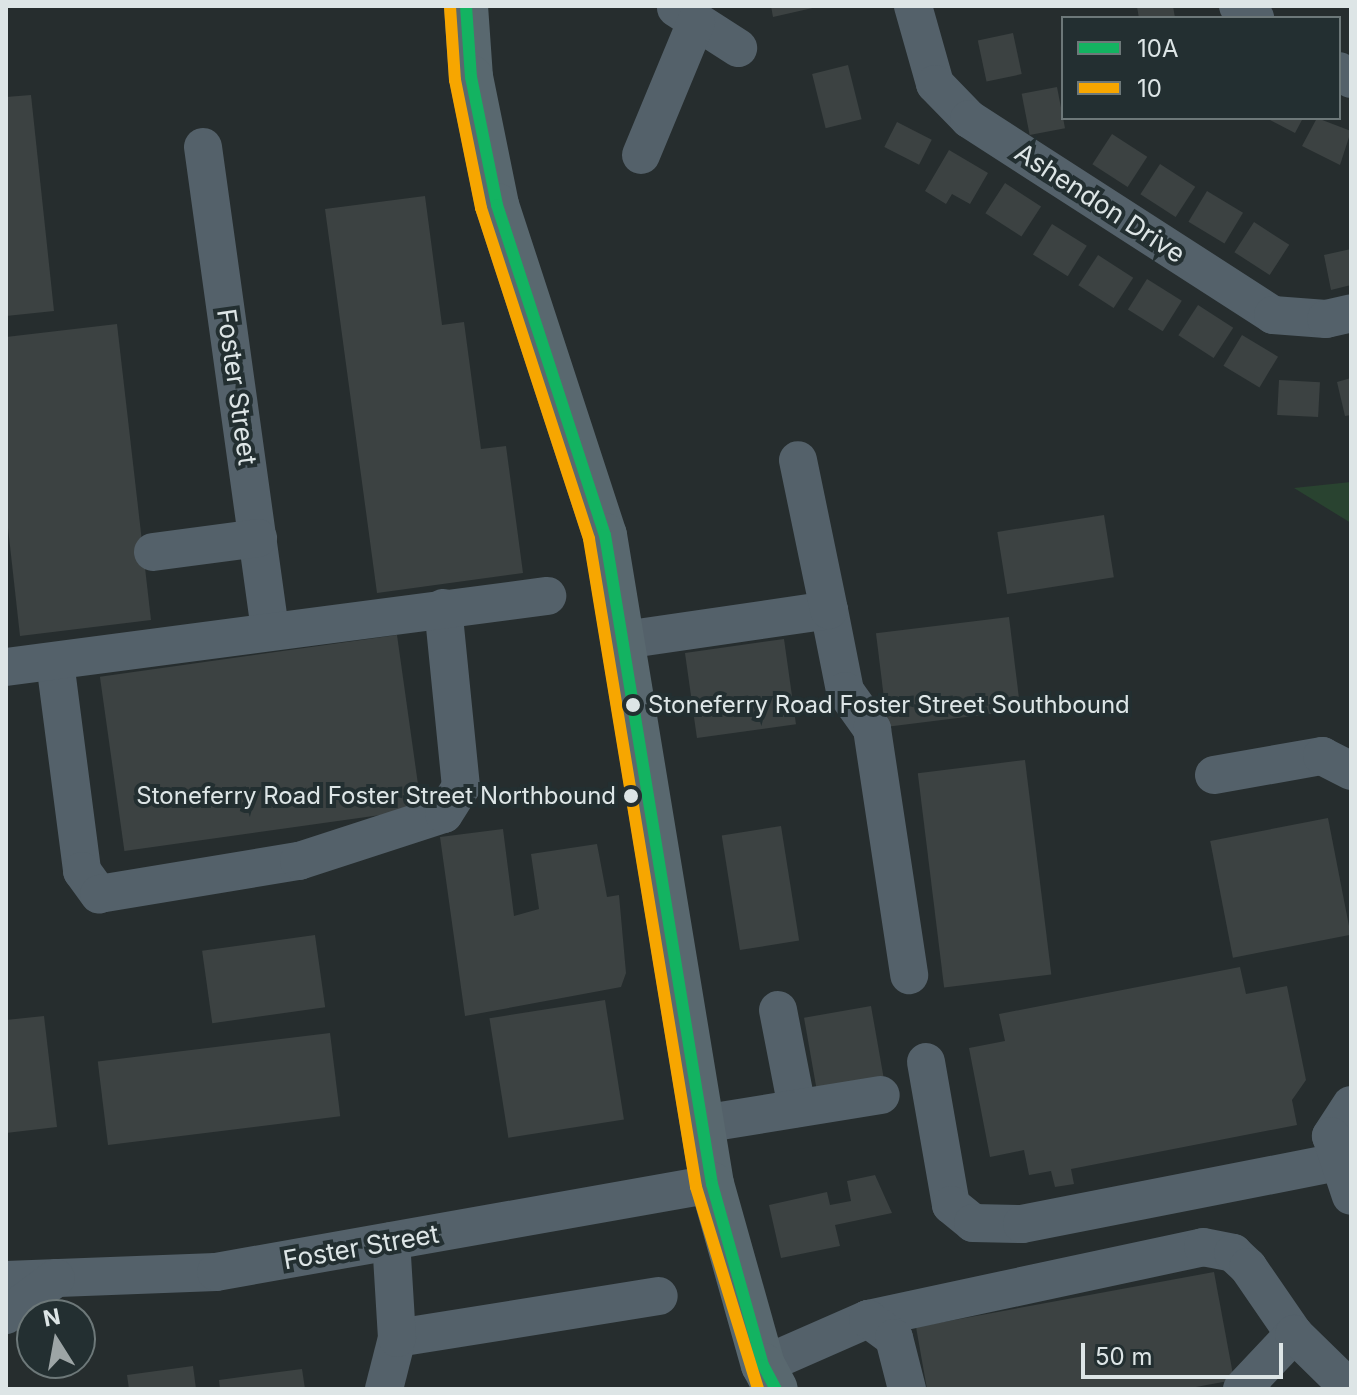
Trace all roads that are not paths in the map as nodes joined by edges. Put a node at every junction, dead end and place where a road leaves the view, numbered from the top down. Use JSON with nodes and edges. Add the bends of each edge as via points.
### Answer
{"nodes":[{"id":1,"x":913,"y":6,"type":"edge"},
{"id":2,"x":470,"y":7,"type":"edge"},
{"id":3,"x":685,"y":14,"type":"edge"},
{"id":4,"x":738,"y":48,"type":"dead end"},
{"id":5,"x":203,"y":147,"type":"dead end"},
{"id":6,"x":641,"y":155,"type":"dead end"},
{"id":7,"x":1351,"y":313,"type":"edge"},
{"id":8,"x":798,"y":460,"type":"dead end"},
{"id":9,"x":258,"y":538,"type":"junction"},
{"id":10,"x":153,"y":552,"type":"dead end"},
{"id":11,"x":547,"y":596,"type":"dead end"},
{"id":12,"x":443,"y":608,"type":"junction"},
{"id":13,"x":829,"y":610,"type":"junction"},
{"id":14,"x":270,"y":628,"type":"junction"},
{"id":15,"x":624,"y":640,"type":"junction"},
{"id":16,"x":55,"y":662,"type":"junction"},
{"id":17,"x":6,"y":667,"type":"edge"},
{"id":18,"x":1351,"y":771,"type":"edge"},
{"id":19,"x":1214,"y":775,"type":"dead end"},
{"id":20,"x":909,"y":975,"type":"dead end"},
{"id":21,"x":778,"y":1010,"type":"dead end"},
{"id":22,"x":926,"y":1062,"type":"dead end"},
{"id":23,"x":881,"y":1095,"type":"dead end"},
{"id":24,"x":1351,"y":1105,"type":"edge"},
{"id":25,"x":797,"y":1108,"type":"junction"},
{"id":26,"x":702,"y":1124,"type":"junction"},
{"id":27,"x":1344,"y":1179,"type":"edge"},
{"id":28,"x":712,"y":1184,"type":"junction"},
{"id":29,"x":391,"y":1241,"type":"junction"},
{"id":30,"x":56,"y":1278,"type":"junction"},
{"id":31,"x":6,"y":1280,"type":"edge"},
{"id":32,"x":659,"y":1296,"type":"dead end"},
{"id":33,"x":6,"y":1315,"type":"edge"},
{"id":34,"x":868,"y":1319,"type":"junction"},
{"id":35,"x":1294,"y":1334,"type":"junction"},
{"id":36,"x":397,"y":1338,"type":"junction"},
{"id":37,"x":769,"y":1377,"type":"edge"},
{"id":38,"x":1346,"y":1384,"type":"edge"},
{"id":39,"x":384,"y":1389,"type":"edge"},
{"id":40,"x":907,"y":1389,"type":"edge"},
{"id":41,"x":1242,"y":1389,"type":"edge"}],
"edges":[{"from":1,"to":7,"type":"street","name":"Ashendon Drive","via":[[935,84],[969,119],[1273,315],[1326,319]]},
{"from":2,"to":15,"type":"highway","via":[[471,77],[497,205],[591,486]]},
{"from":3,"to":4,"type":"street"},
{"from":3,"to":6,"type":"street"},
{"from":5,"to":9,"type":"street","name":"Foster Street"},
{"from":8,"to":13,"type":"street"},
{"from":9,"to":10,"type":"street"},
{"from":9,"to":14,"type":"street","name":"Foster Street"},
{"from":11,"to":12,"type":"street"},
{"from":12,"to":14,"type":"street"},
{"from":12,"to":16,"type":"street","via":[[461,787],[444,814],[299,861],[99,894],[82,871]]},
{"from":13,"to":15,"type":"street"},
{"from":13,"to":20,"type":"street","via":[[845,691],[872,729]]},
{"from":14,"to":16,"type":"street"},
{"from":15,"to":26,"type":"highway"},
{"from":16,"to":17,"type":"street"},
{"from":18,"to":19,"type":"street","via":[[1322,756]]},
{"from":21,"to":25,"type":"street"},
{"from":22,"to":27,"type":"street","via":[[951,1205],[973,1223],[1037,1222]]},
{"from":23,"to":25,"type":"street"},
{"from":24,"to":27,"type":"street","via":[[1331,1136]]},
{"from":25,"to":26,"type":"street"},
{"from":26,"to":28,"type":"highway"},
{"from":28,"to":29,"type":"street","name":"Foster Street"},
{"from":28,"to":37,"type":"highway"},
{"from":29,"to":30,"type":"street","name":"Foster Street","via":[[216,1272]]},
{"from":29,"to":36,"type":"street"},
{"from":30,"to":31,"type":"street","name":"Foster Street"},
{"from":30,"to":33,"type":"street"},
{"from":32,"to":36,"type":"street"},
{"from":34,"to":35,"type":"street","via":[[1203,1247],[1233,1253],[1248,1267]]},
{"from":34,"to":37,"type":"street"},
{"from":34,"to":40,"type":"street","via":[[894,1338]]},
{"from":35,"to":38,"type":"street"},
{"from":35,"to":41,"type":"street"},
{"from":36,"to":39,"type":"street"}]}
